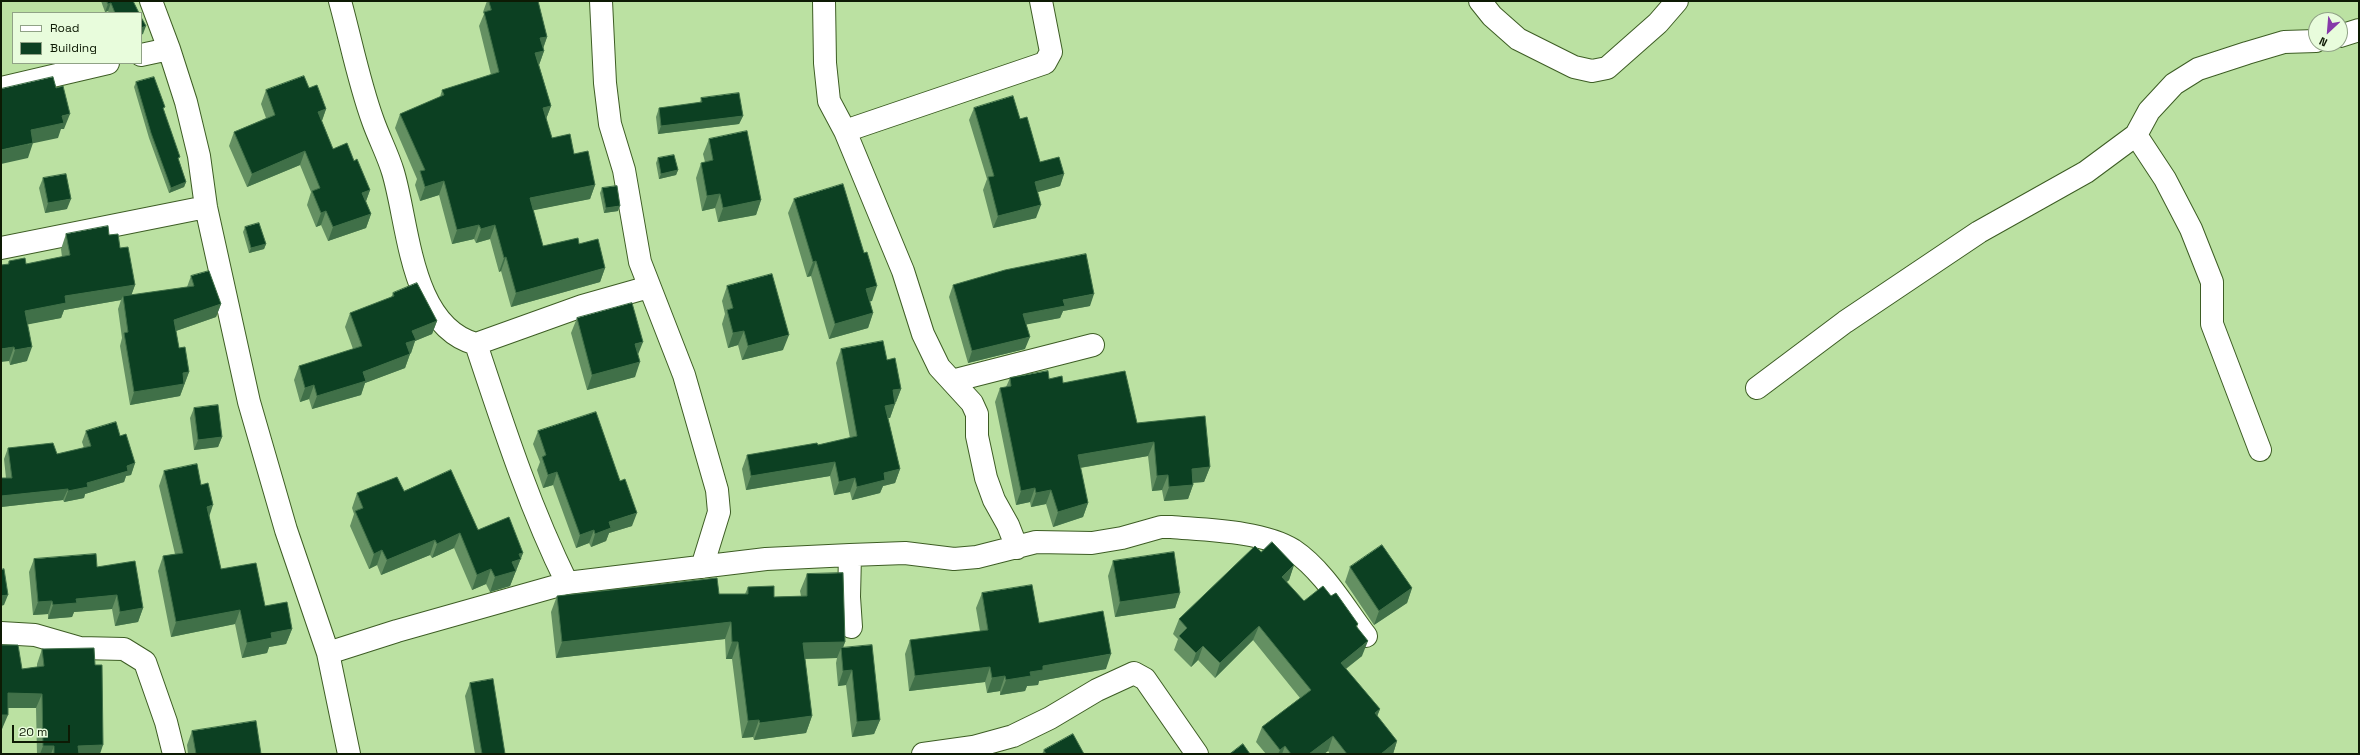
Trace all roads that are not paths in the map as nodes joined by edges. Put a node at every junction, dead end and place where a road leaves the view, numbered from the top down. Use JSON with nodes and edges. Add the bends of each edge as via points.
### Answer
{"nodes":[{"id":1,"x":150,"y":1,"type":"edge"},
{"id":2,"x":340,"y":1,"type":"edge"},
{"id":3,"x":601,"y":1,"type":"edge"},
{"id":4,"x":824,"y":1,"type":"edge"},
{"id":5,"x":1042,"y":1,"type":"edge"},
{"id":6,"x":1480,"y":1,"type":"edge"},
{"id":7,"x":1676,"y":1,"type":"edge"},
{"id":8,"x":2359,"y":30,"type":"edge"},
{"id":9,"x":2348,"y":33,"type":"edge"},
{"id":10,"x":2308,"y":41,"type":"edge"},
{"id":11,"x":169,"y":49,"type":"junction"},
{"id":12,"x":142,"y":55,"type":"edge"},
{"id":13,"x":104,"y":64,"type":"edge"},
{"id":14,"x":1,"y":88,"type":"edge"},
{"id":15,"x":845,"y":131,"type":"junction"},
{"id":16,"x":2136,"y":135,"type":"junction"},
{"id":17,"x":206,"y":207,"type":"junction"},
{"id":18,"x":1,"y":248,"type":"edge"},
{"id":19,"x":648,"y":287,"type":"junction"},
{"id":20,"x":476,"y":344,"type":"junction"},
{"id":21,"x":1093,"y":345,"type":"dead end"},
{"id":22,"x":952,"y":381,"type":"junction"},
{"id":23,"x":1757,"y":388,"type":"dead end"},
{"id":24,"x":2260,"y":450,"type":"dead end"},
{"id":25,"x":1017,"y":548,"type":"junction"},
{"id":26,"x":850,"y":555,"type":"junction"},
{"id":27,"x":702,"y":567,"type":"junction"},
{"id":28,"x":567,"y":583,"type":"junction"},
{"id":29,"x":852,"y":628,"type":"dead end"},
{"id":30,"x":1,"y":633,"type":"edge"},
{"id":31,"x":1366,"y":636,"type":"edge"},
{"id":32,"x":328,"y":653,"type":"junction"},
{"id":33,"x":174,"y":754,"type":"edge"},
{"id":34,"x":349,"y":754,"type":"edge"},
{"id":35,"x":923,"y":754,"type":"edge"},
{"id":36,"x":1197,"y":754,"type":"edge"}],
"edges":[{"from":1,"to":11,"type":"street"},
{"from":2,"to":20,"type":"street","via":[[372,120],[393,172],[412,264],[425,294],[438,315],[453,333],[463,340]]},
{"from":3,"to":19,"type":"street","via":[[610,124],[624,170],[640,262]]},
{"from":4,"to":15,"type":"street","via":[[825,64],[829,101]]},
{"from":5,"to":15,"type":"street","via":[[1051,52],[1045,63]]},
{"from":6,"to":7,"type":"street","via":[[1492,16],[1518,39],[1574,67],[1592,71],[1607,68],[1658,23]]},
{"from":8,"to":9,"type":"street"},
{"from":10,"to":16,"type":"street","via":[[2284,42],[2198,69],[2174,84],[2150,112]]},
{"from":11,"to":12,"type":"street"},
{"from":11,"to":17,"type":"street","via":[[199,156]]},
{"from":13,"to":14,"type":"street"},
{"from":15,"to":22,"type":"street","via":[[903,271],[923,334],[939,367]]},
{"from":16,"to":23,"type":"street","via":[[2086,172],[1979,232],[1845,322]]},
{"from":16,"to":24,"type":"street","via":[[2165,179],[2191,229],[2212,282],[2212,324]]},
{"from":17,"to":18,"type":"street"},
{"from":17,"to":32,"type":"street","via":[[251,409],[286,530]]},
{"from":19,"to":20,"type":"street","via":[[582,306]]},
{"from":19,"to":27,"type":"street","via":[[684,375],[717,490],[719,512]]},
{"from":20,"to":28,"type":"street","via":[[513,456],[535,513]]},
{"from":21,"to":22,"type":"street"},
{"from":22,"to":25,"type":"street","via":[[972,403],[986,478]]},
{"from":25,"to":26,"type":"street","via":[[962,558],[905,553]]},
{"from":25,"to":31,"type":"street","via":[[1036,542],[1092,543],[1161,527],[1198,529],[1274,540],[1293,550],[1315,569]]},
{"from":26,"to":27,"type":"street","via":[[766,559]]},
{"from":26,"to":29,"type":"street","via":[[849,597]]},
{"from":27,"to":28,"type":"street"},
{"from":28,"to":32,"type":"street"},
{"from":30,"to":33,"type":"street","via":[[35,635],[80,648],[124,649],[145,662]]},
{"from":32,"to":34,"type":"street"},
{"from":35,"to":36,"type":"street","via":[[973,747],[1013,736],[1097,690],[1134,673],[1145,679]]}]}
